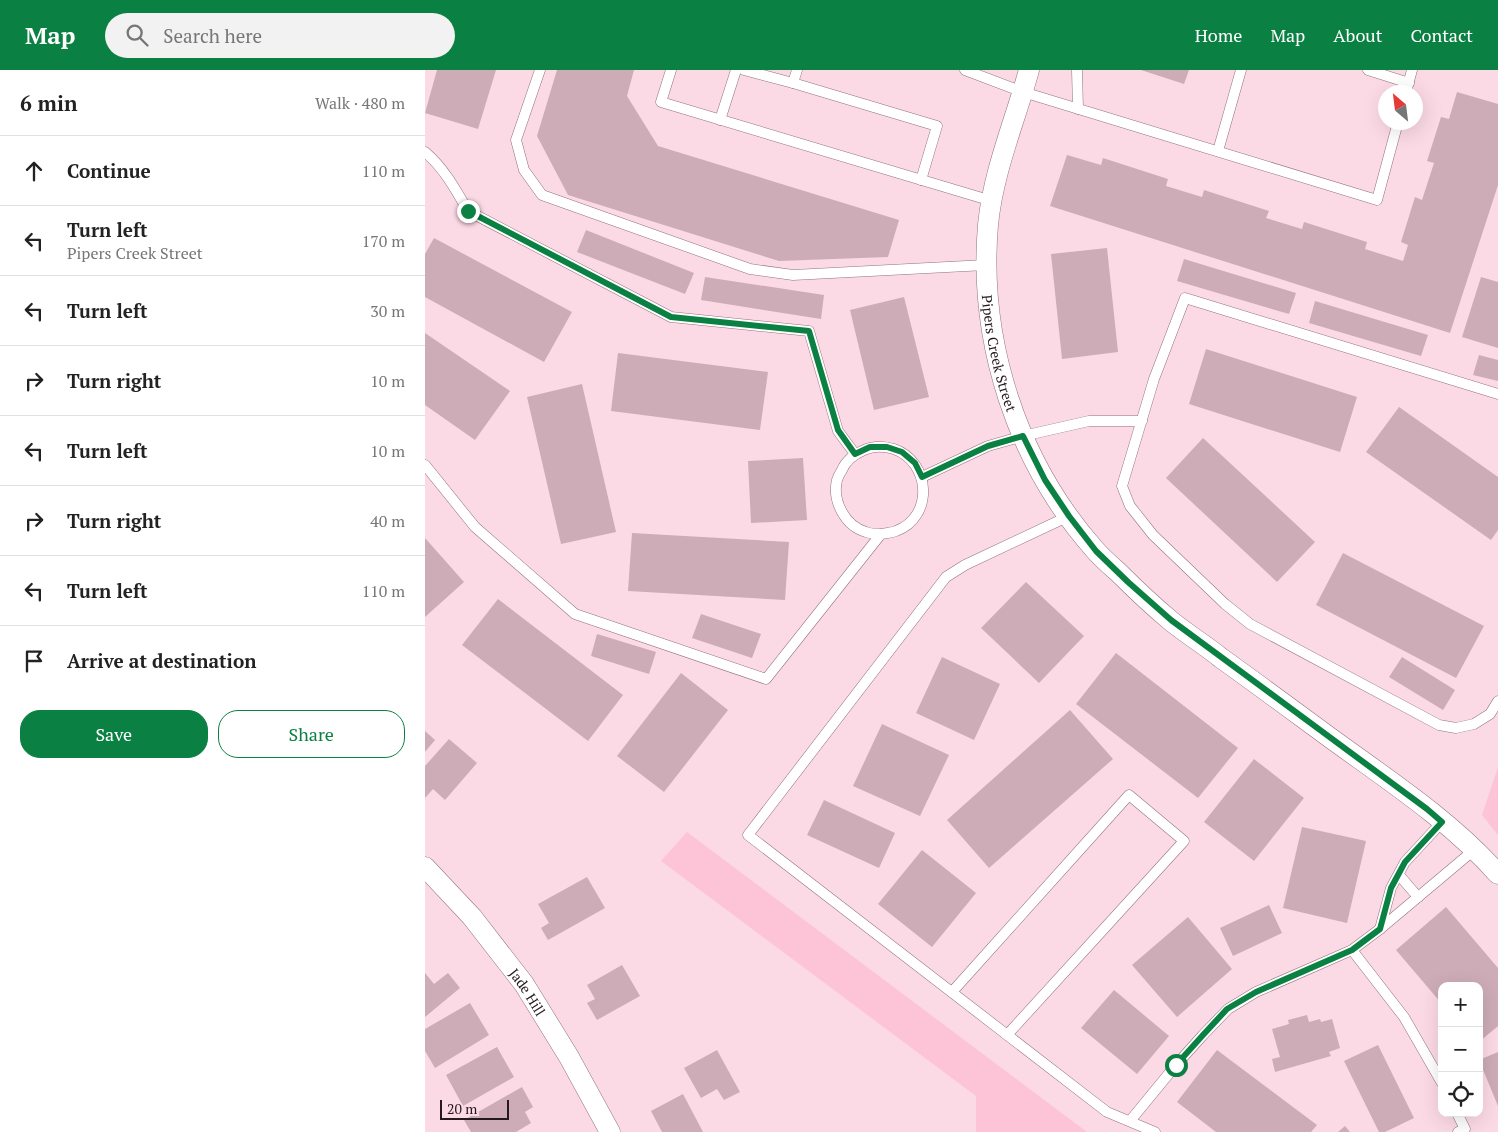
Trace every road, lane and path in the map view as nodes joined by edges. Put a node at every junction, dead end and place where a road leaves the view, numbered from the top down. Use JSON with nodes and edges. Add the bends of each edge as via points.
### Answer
{"nodes":[{"id":1,"x":541,"y":70,"type":"edge"},
{"id":2,"x":671,"y":70,"type":"edge"},
{"id":3,"x":736,"y":70,"type":"edge"},
{"id":4,"x":744,"y":70,"type":"edge"},
{"id":5,"x":797,"y":70,"type":"edge"},
{"id":6,"x":967,"y":70,"type":"edge"},
{"id":7,"x":1029,"y":70,"type":"edge"},
{"id":8,"x":1077,"y":70,"type":"edge"},
{"id":9,"x":1241,"y":70,"type":"edge"},
{"id":10,"x":1368,"y":70,"type":"edge"},
{"id":11,"x":1412,"y":70,"type":"edge"},
{"id":12,"x":793,"y":83,"type":"junction"},
{"id":13,"x":1401,"y":85,"type":"edge"},
{"id":14,"x":1409,"y":85,"type":"edge"},
{"id":15,"x":1023,"y":92,"type":"junction"},
{"id":16,"x":1078,"y":108,"type":"junction"},
{"id":17,"x":720,"y":120,"type":"junction"},
{"id":18,"x":1396,"y":130,"type":"edge"},
{"id":19,"x":1218,"y":151,"type":"junction"},
{"id":20,"x":425,"y":152,"type":"edge"},
{"id":21,"x":921,"y":180,"type":"junction"},
{"id":22,"x":992,"y":201,"type":"junction"},
{"id":23,"x":986,"y":265,"type":"junction"},
{"id":24,"x":1498,"y":394,"type":"edge"},
{"id":25,"x":1142,"y":421,"type":"junction"},
{"id":26,"x":1023,"y":436,"type":"junction"},
{"id":27,"x":855,"y":454,"type":"junction"},
{"id":28,"x":425,"y":465,"type":"edge"},
{"id":29,"x":922,"y":477,"type":"junction"},
{"id":30,"x":1069,"y":516,"type":"junction"},
{"id":31,"x":881,"y":534,"type":"junction"},
{"id":32,"x":1498,"y":701,"type":"edge"},
{"id":33,"x":1442,"y":822,"type":"junction"},
{"id":34,"x":1474,"y":850,"type":"junction"},
{"id":35,"x":425,"y":867,"type":"edge"},
{"id":36,"x":1399,"y":874,"type":"junction"},
{"id":37,"x":1498,"y":874,"type":"edge"},
{"id":38,"x":1418,"y":897,"type":"junction"},
{"id":39,"x":1380,"y":929,"type":"junction"},
{"id":40,"x":1352,"y":950,"type":"junction"},
{"id":41,"x":952,"y":992,"type":"junction"},
{"id":42,"x":1007,"y":1035,"type":"junction"},
{"id":43,"x":1438,"y":1075,"type":"edge"},
{"id":44,"x":1459,"y":1117,"type":"edge"},
{"id":45,"x":1131,"y":1121,"type":"junction"},
{"id":46,"x":610,"y":1132,"type":"edge"},
{"id":47,"x":1155,"y":1132,"type":"edge"},
{"id":48,"x":1458,"y":1132,"type":"edge"}],
"edges":[{"from":1,"to":23,"type":"lane","via":[[516,140],[524,170],[542,195],[750,270],[793,275]]},
{"from":2,"to":17,"type":"lane","via":[[661,102]]},
{"from":3,"to":17,"type":"lane"},
{"from":4,"to":12,"type":"lane"},
{"from":5,"to":12,"type":"lane"},
{"from":6,"to":15,"type":"lane"},
{"from":7,"to":15,"type":"street","name":"Pipers Creek Street"},
{"from":8,"to":16,"type":"lane"},
{"from":9,"to":19,"type":"lane"},
{"from":10,"to":13,"type":"lane"},
{"from":11,"to":14,"type":"lane"},
{"from":12,"to":21,"type":"lane","via":[[937,126]]},
{"from":15,"to":16,"type":"lane"},
{"from":15,"to":22,"type":"street","name":"Pipers Creek Street","via":[[993,188]]},
{"from":16,"to":19,"type":"lane"},
{"from":17,"to":21,"type":"lane"},
{"from":18,"to":19,"type":"lane","via":[[1377,200]]},
{"from":20,"to":27,"type":"lane","via":[[435,160],[468,211],[671,317],[809,331],[838,430]]},
{"from":21,"to":22,"type":"lane"},
{"from":22,"to":23,"type":"street","name":"Pipers Creek Street"},
{"from":23,"to":26,"type":"street","name":"Pipers Creek Street","via":[[996,356],[1007,398]]},
{"from":24,"to":25,"type":"lane","via":[[1185,298],[1154,379]]},
{"from":25,"to":26,"type":"lane","via":[[1089,421]]},
{"from":25,"to":32,"type":"lane","via":[[1122,486],[1130,506],[1153,535],[1250,624],[1439,724],[1456,728],[1474,724],[1490,714]]},
{"from":26,"to":29,"type":"lane","via":[[988,446]]},
{"from":26,"to":30,"type":"street","name":"Pipers Creek Street","via":[[1045,480]]},
{"from":27,"to":29,"type":"lane","via":[[870,447],[887,447],[902,452],[915,463]]},
{"from":27,"to":31,"type":"lane","via":[[844,465],[837,480],[836,496],[841,511],[851,524],[865,532]]},
{"from":28,"to":31,"type":"lane","via":[[475,526],[575,614],[766,679]]},
{"from":29,"to":31,"type":"lane","via":[[924,493],[915,516],[897,531]]},
{"from":30,"to":33,"type":"street","name":"Pipers Creek Street","via":[[1096,551],[1171,620]]},
{"from":30,"to":41,"type":"lane","via":[[946,577],[748,835]]},
{"from":33,"to":34,"type":"street","name":"Pipers Creek Street"},
{"from":33,"to":36,"type":"lane","via":[[1405,862]]},
{"from":34,"to":37,"type":"street","name":"Pipers Creek Street"},
{"from":34,"to":38,"type":"lane"},
{"from":35,"to":46,"type":"street","name":"Jade Hill","via":[[472,917],[524,984]]},
{"from":36,"to":38,"type":"lane"},
{"from":36,"to":39,"type":"lane","via":[[1391,888]]},
{"from":38,"to":39,"type":"lane"},
{"from":39,"to":40,"type":"lane"},
{"from":40,"to":43,"type":"lane","via":[[1404,1017]]},
{"from":40,"to":45,"type":"lane","via":[[1256,992],[1227,1009]]},
{"from":41,"to":42,"type":"lane"},
{"from":41,"to":42,"type":"lane","via":[[1129,795],[1184,841]]},
{"from":42,"to":45,"type":"lane","via":[[1107,1112]]},
{"from":44,"to":48,"type":"lane","via":[[1465,1129]]},
{"from":45,"to":47,"type":"lane"}]}
